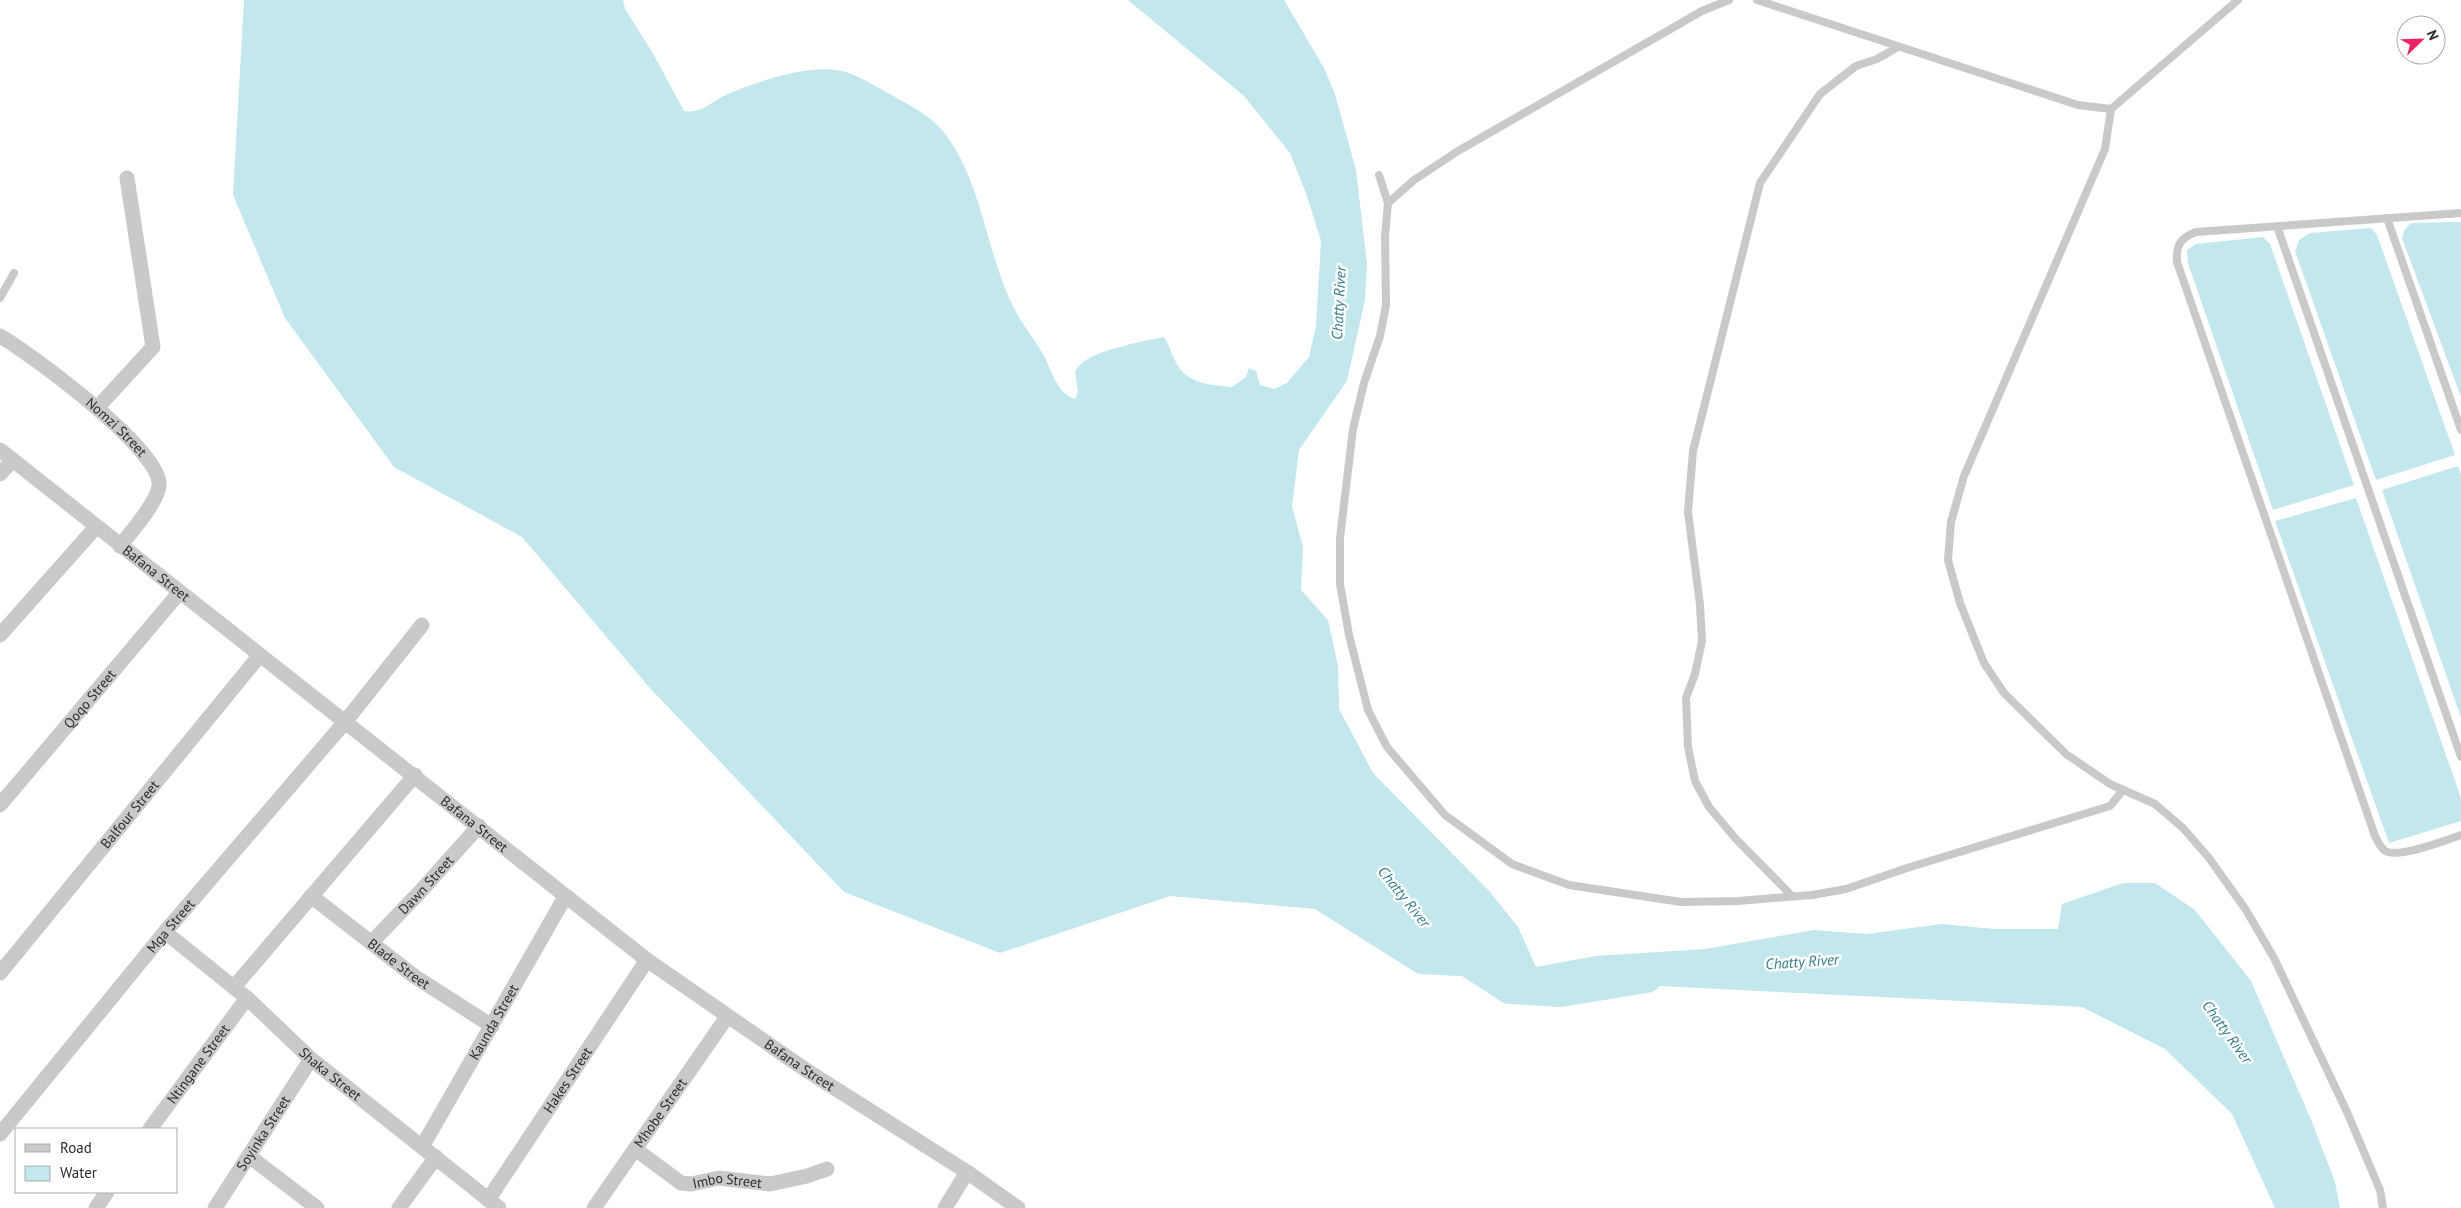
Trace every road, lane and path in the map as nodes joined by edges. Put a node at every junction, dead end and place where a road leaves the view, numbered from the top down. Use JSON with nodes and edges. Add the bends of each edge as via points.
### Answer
{"nodes":[{"id":1,"x":1729,"y":0,"type":"edge"},
{"id":2,"x":1757,"y":0,"type":"edge"},
{"id":3,"x":2238,"y":0,"type":"edge"},
{"id":4,"x":1898,"y":46,"type":"junction"},
{"id":5,"x":2111,"y":109,"type":"junction"},
{"id":6,"x":1379,"y":175,"type":"dead end"},
{"id":7,"x":127,"y":178,"type":"dead end"},
{"id":8,"x":1388,"y":202,"type":"junction"},
{"id":9,"x":2461,"y":213,"type":"edge"},
{"id":10,"x":2387,"y":218,"type":"junction"},
{"id":11,"x":2278,"y":226,"type":"junction"},
{"id":12,"x":14,"y":272,"type":"dead end"},
{"id":13,"x":0,"y":298,"type":"edge"},
{"id":14,"x":0,"y":336,"type":"edge"},
{"id":15,"x":98,"y":407,"type":"junction"},
{"id":16,"x":2461,"y":430,"type":"edge"},
{"id":17,"x":0,"y":450,"type":"edge"},
{"id":18,"x":13,"y":460,"type":"junction"},
{"id":19,"x":0,"y":474,"type":"edge"},
{"id":20,"x":96,"y":527,"type":"junction"},
{"id":21,"x":120,"y":546,"type":"junction"},
{"id":22,"x":179,"y":593,"type":"junction"},
{"id":23,"x":422,"y":625,"type":"dead end"},
{"id":24,"x":0,"y":635,"type":"edge"},
{"id":25,"x":260,"y":655,"type":"junction"},
{"id":26,"x":345,"y":722,"type":"junction"},
{"id":27,"x":2461,"y":757,"type":"edge"},
{"id":28,"x":415,"y":775,"type":"junction"},
{"id":29,"x":2123,"y":790,"type":"junction"},
{"id":30,"x":0,"y":805,"type":"edge"},
{"id":31,"x":479,"y":826,"type":"junction"},
{"id":32,"x":2461,"y":835,"type":"edge"},
{"id":33,"x":310,"y":896,"type":"junction"},
{"id":34,"x":1792,"y":896,"type":"junction"},
{"id":35,"x":565,"y":897,"type":"junction"},
{"id":36,"x":165,"y":932,"type":"junction"},
{"id":37,"x":371,"y":943,"type":"junction"},
{"id":38,"x":648,"y":960,"type":"junction"},
{"id":39,"x":0,"y":973,"type":"edge"},
{"id":40,"x":234,"y":987,"type":"junction"},
{"id":41,"x":247,"y":998,"type":"junction"},
{"id":42,"x":727,"y":1017,"type":"junction"},
{"id":43,"x":492,"y":1026,"type":"junction"},
{"id":44,"x":311,"y":1059,"type":"junction"},
{"id":45,"x":151,"y":1128,"type":"edge"},
{"id":46,"x":0,"y":1134,"type":"edge"},
{"id":47,"x":422,"y":1147,"type":"junction"},
{"id":48,"x":635,"y":1149,"type":"junction"},
{"id":49,"x":249,"y":1156,"type":"junction"},
{"id":50,"x":436,"y":1157,"type":"junction"},
{"id":51,"x":827,"y":1169,"type":"dead end"},
{"id":52,"x":967,"y":1172,"type":"junction"},
{"id":53,"x":106,"y":1193,"type":"edge"},
{"id":54,"x":494,"y":1204,"type":"edge"},
{"id":55,"x":96,"y":1208,"type":"edge"},
{"id":56,"x":215,"y":1208,"type":"edge"},
{"id":57,"x":318,"y":1208,"type":"edge"},
{"id":58,"x":399,"y":1208,"type":"edge"},
{"id":59,"x":594,"y":1208,"type":"edge"},
{"id":60,"x":945,"y":1208,"type":"edge"},
{"id":61,"x":1018,"y":1208,"type":"edge"},
{"id":62,"x":2383,"y":1208,"type":"edge"}],
"edges":[{"from":1,"to":8,"type":"lane","via":[[1702,11],[1458,151]]},
{"from":2,"to":4,"type":"lane"},
{"from":3,"to":5,"type":"lane"},
{"from":4,"to":5,"type":"lane","via":[[2078,105]]},
{"from":4,"to":34,"type":"lane","via":[[1877,59],[1856,66],[1820,94],[1760,184],[1693,451],[1688,512],[1702,641],[1686,698],[1688,748],[1694,781],[1709,807],[1735,838]]},
{"from":5,"to":29,"type":"lane","via":[[2105,149],[1964,476],[1951,522],[1948,560],[1960,602],[1984,663],[2004,693],[2066,754]]},
{"from":6,"to":8,"type":"lane"},
{"from":7,"to":15,"type":"street","via":[[153,347]]},
{"from":8,"to":34,"type":"lane","via":[[1386,305],[1353,429],[1340,538],[1340,584],[1348,636],[1368,710],[1387,747],[1444,815],[1512,864],[1569,886],[1681,902],[1738,902]]},
{"from":9,"to":10,"type":"lane"},
{"from":10,"to":11,"type":"lane"},
{"from":10,"to":16,"type":"lane"},
{"from":11,"to":27,"type":"lane"},
{"from":11,"to":32,"type":"lane","via":[[2196,232],[2185,236],[2178,244],[2177,262],[2375,836],[2384,850],[2393,853]]},
{"from":12,"to":13,"type":"lane"},
{"from":14,"to":15,"type":"street","name":"Nomzi Street"},
{"from":15,"to":21,"type":"street","name":"Nomzi Street","via":[[149,462],[160,483],[157,495]]},
{"from":17,"to":18,"type":"street","name":"Bafana Street"},
{"from":18,"to":19,"type":"street"},
{"from":18,"to":20,"type":"street","name":"Bafana Street"},
{"from":20,"to":21,"type":"street","name":"Bafana Street"},
{"from":20,"to":24,"type":"street"},
{"from":21,"to":22,"type":"street","name":"Bafana Street"},
{"from":22,"to":25,"type":"street","name":"Bafana Street"},
{"from":22,"to":30,"type":"street","name":"Qoqo Street"},
{"from":23,"to":26,"type":"street","name":"Mga Street"},
{"from":25,"to":26,"type":"street","name":"Bafana Street"},
{"from":25,"to":39,"type":"street","name":"Balfour Street"},
{"from":26,"to":28,"type":"street","name":"Bafana Street"},
{"from":26,"to":36,"type":"street","name":"Mga Street"},
{"from":28,"to":31,"type":"street","name":"Bafana Street"},
{"from":28,"to":33,"type":"street"},
{"from":29,"to":34,"type":"lane","via":[[2110,806],[1846,889]]},
{"from":29,"to":62,"type":"lane","via":[[2155,804],[2183,828],[2246,910],[2274,958],[2347,1112],[2380,1190]]},
{"from":31,"to":35,"type":"street","name":"Bafana Street"},
{"from":31,"to":37,"type":"street","name":"Dawn Street"},
{"from":33,"to":37,"type":"street","name":"Blade Street"},
{"from":33,"to":40,"type":"street"},
{"from":35,"to":38,"type":"street","name":"Bafana Street"},
{"from":35,"to":43,"type":"street","name":"Kaunda Street"},
{"from":36,"to":40,"type":"street","name":"Shaka Street"},
{"from":36,"to":46,"type":"street","name":"Mga Street"},
{"from":37,"to":43,"type":"street","name":"Blade Street","via":[[414,976]]},
{"from":38,"to":42,"type":"street","name":"Bafana Street"},
{"from":38,"to":54,"type":"street","name":"Hakes Street"},
{"from":40,"to":41,"type":"street","name":"Shaka Street"},
{"from":41,"to":44,"type":"street","name":"Shaka Street"},
{"from":41,"to":45,"type":"street","name":"Ntingane Street"},
{"from":42,"to":48,"type":"street","name":"Mhobe Street"},
{"from":42,"to":52,"type":"street","name":"Bafana Street"},
{"from":43,"to":47,"type":"street","name":"Kaunda Street"},
{"from":44,"to":47,"type":"street","name":"Shaka Street"},
{"from":44,"to":49,"type":"street","name":"Soyinka Street"},
{"from":47,"to":50,"type":"street","name":"Shaka Street"},
{"from":48,"to":51,"type":"street","name":"Imbo Street","via":[[681,1183],[720,1178],[770,1184]]},
{"from":48,"to":59,"type":"street","name":"Mhobe Street"},
{"from":49,"to":56,"type":"street","name":"Soyinka Street"},
{"from":49,"to":57,"type":"street"},
{"from":50,"to":54,"type":"street","name":"Shaka Street"},
{"from":50,"to":58,"type":"street"},
{"from":52,"to":60,"type":"street"},
{"from":52,"to":61,"type":"street","name":"Bafana Street"},
{"from":53,"to":55,"type":"street"}]}
